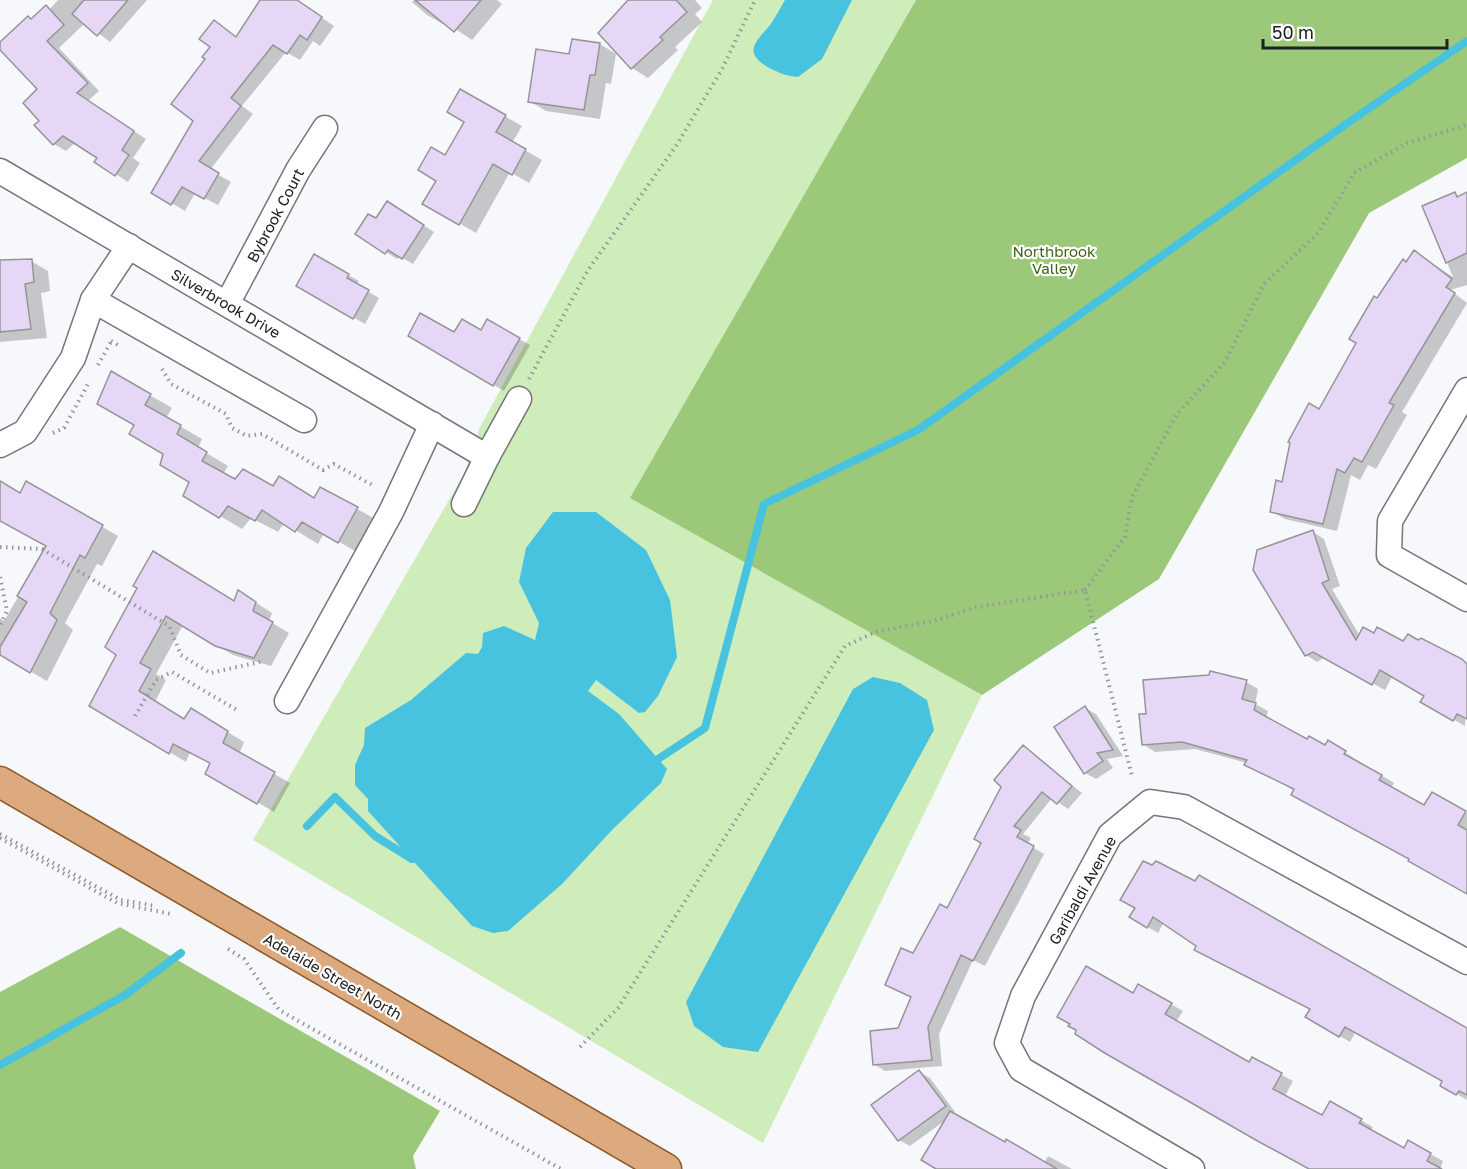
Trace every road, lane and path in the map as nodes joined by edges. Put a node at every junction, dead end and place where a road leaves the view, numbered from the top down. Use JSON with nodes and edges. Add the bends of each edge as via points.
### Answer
{"nodes":[{"id":1,"x":755,"y":0,"type":"edge"},
{"id":2,"x":1467,"y":125,"type":"edge"},
{"id":3,"x":325,"y":128,"type":"dead end"},
{"id":4,"x":0,"y":171,"type":"edge"},
{"id":5,"x":129,"y":246,"type":"junction"},
{"id":6,"x":93,"y":300,"type":"junction"},
{"id":7,"x":227,"y":304,"type":"junction"},
{"id":8,"x":111,"y":341,"type":"dead end"},
{"id":9,"x":129,"y":351,"type":"dead end"},
{"id":10,"x":155,"y":366,"type":"dead end"},
{"id":11,"x":1467,"y":390,"type":"edge"},
{"id":12,"x":519,"y":399,"type":"joint"},
{"id":13,"x":304,"y":420,"type":"dead end"},
{"id":14,"x":442,"y":430,"type":"junction"},
{"id":15,"x":0,"y":445,"type":"edge"},
{"id":16,"x":487,"y":457,"type":"junction"},
{"id":17,"x":374,"y":486,"type":"dead end"},
{"id":18,"x":464,"y":504,"type":"dead end"},
{"id":19,"x":2,"y":547,"type":"edge"},
{"id":20,"x":0,"y":554,"type":"edge"},
{"id":21,"x":0,"y":577,"type":"edge"},
{"id":22,"x":1085,"y":590,"type":"junction"},
{"id":23,"x":1467,"y":599,"type":"edge"},
{"id":24,"x":0,"y":626,"type":"edge"},
{"id":25,"x":264,"y":661,"type":"dead end"},
{"id":26,"x":287,"y":701,"type":"dead end"},
{"id":27,"x":237,"y":710,"type":"dead end"},
{"id":28,"x":135,"y":717,"type":"dead end"},
{"id":29,"x":1132,"y":776,"type":"dead end"},
{"id":30,"x":0,"y":782,"type":"edge"},
{"id":31,"x":0,"y":836,"type":"edge"},
{"id":32,"x":210,"y":904,"type":"junction"},
{"id":33,"x":176,"y":915,"type":"dead end"},
{"id":34,"x":224,"y":946,"type":"dead end"},
{"id":35,"x":1467,"y":962,"type":"edge"},
{"id":36,"x":580,"y":1047,"type":"dead end"},
{"id":37,"x":561,"y":1169,"type":"edge"},
{"id":38,"x":666,"y":1169,"type":"edge"},
{"id":39,"x":1192,"y":1169,"type":"edge"}],
"edges":[{"from":1,"to":12,"type":"path","via":[[676,147],[588,270]]},
{"from":2,"to":22,"type":"path","via":[[1407,144],[1354,172],[1319,232],[1264,284],[1225,362],[1177,414],[1132,497],[1125,537]]},
{"from":3,"to":7,"type":"street","name":"Bybrook Court","via":[[298,170]]},
{"from":4,"to":5,"type":"street","name":"Silverbrook Drive"},
{"from":5,"to":6,"type":"street"},
{"from":5,"to":7,"type":"street","name":"Silverbrook Drive"},
{"from":6,"to":13,"type":"street"},
{"from":6,"to":15,"type":"street","via":[[73,358],[25,432]]},
{"from":7,"to":14,"type":"street","name":"Silverbrook Drive"},
{"from":8,"to":9,"type":"path"},
{"from":10,"to":17,"type":"path","via":[[164,370],[171,384],[226,414],[232,428],[248,436],[262,434],[323,470],[334,464]]},
{"from":11,"to":23,"type":"street","via":[[1389,521],[1389,555]]},
{"from":12,"to":16,"type":"street"},
{"from":14,"to":16,"type":"street","name":"Silverbrook Drive"},
{"from":14,"to":26,"type":"street","via":[[391,512]]},
{"from":16,"to":18,"type":"street"},
{"from":19,"to":20,"type":"path"},
{"from":19,"to":25,"type":"path","via":[[42,549],[169,626],[181,655],[210,673]]},
{"from":21,"to":24,"type":"path","via":[[6,611]]},
{"from":22,"to":29,"type":"path"},
{"from":22,"to":36,"type":"path","via":[[977,608],[878,631],[845,646],[618,1008]]},
{"from":27,"to":28,"type":"path","via":[[172,672],[156,680]]},
{"from":30,"to":32,"type":"main road","name":"Adelaide Street North"},
{"from":31,"to":32,"type":"path","via":[[120,900],[180,910]]},
{"from":31,"to":33,"type":"path","via":[[117,903]]},
{"from":32,"to":38,"type":"main road","name":"Adelaide Street North"},
{"from":34,"to":37,"type":"path","via":[[244,959],[279,1010]]},
{"from":35,"to":39,"type":"street","name":"Garibaldi Avenue","via":[[1184,807],[1150,802],[1110,835],[1023,996],[1007,1043],[1021,1069]]}]}
